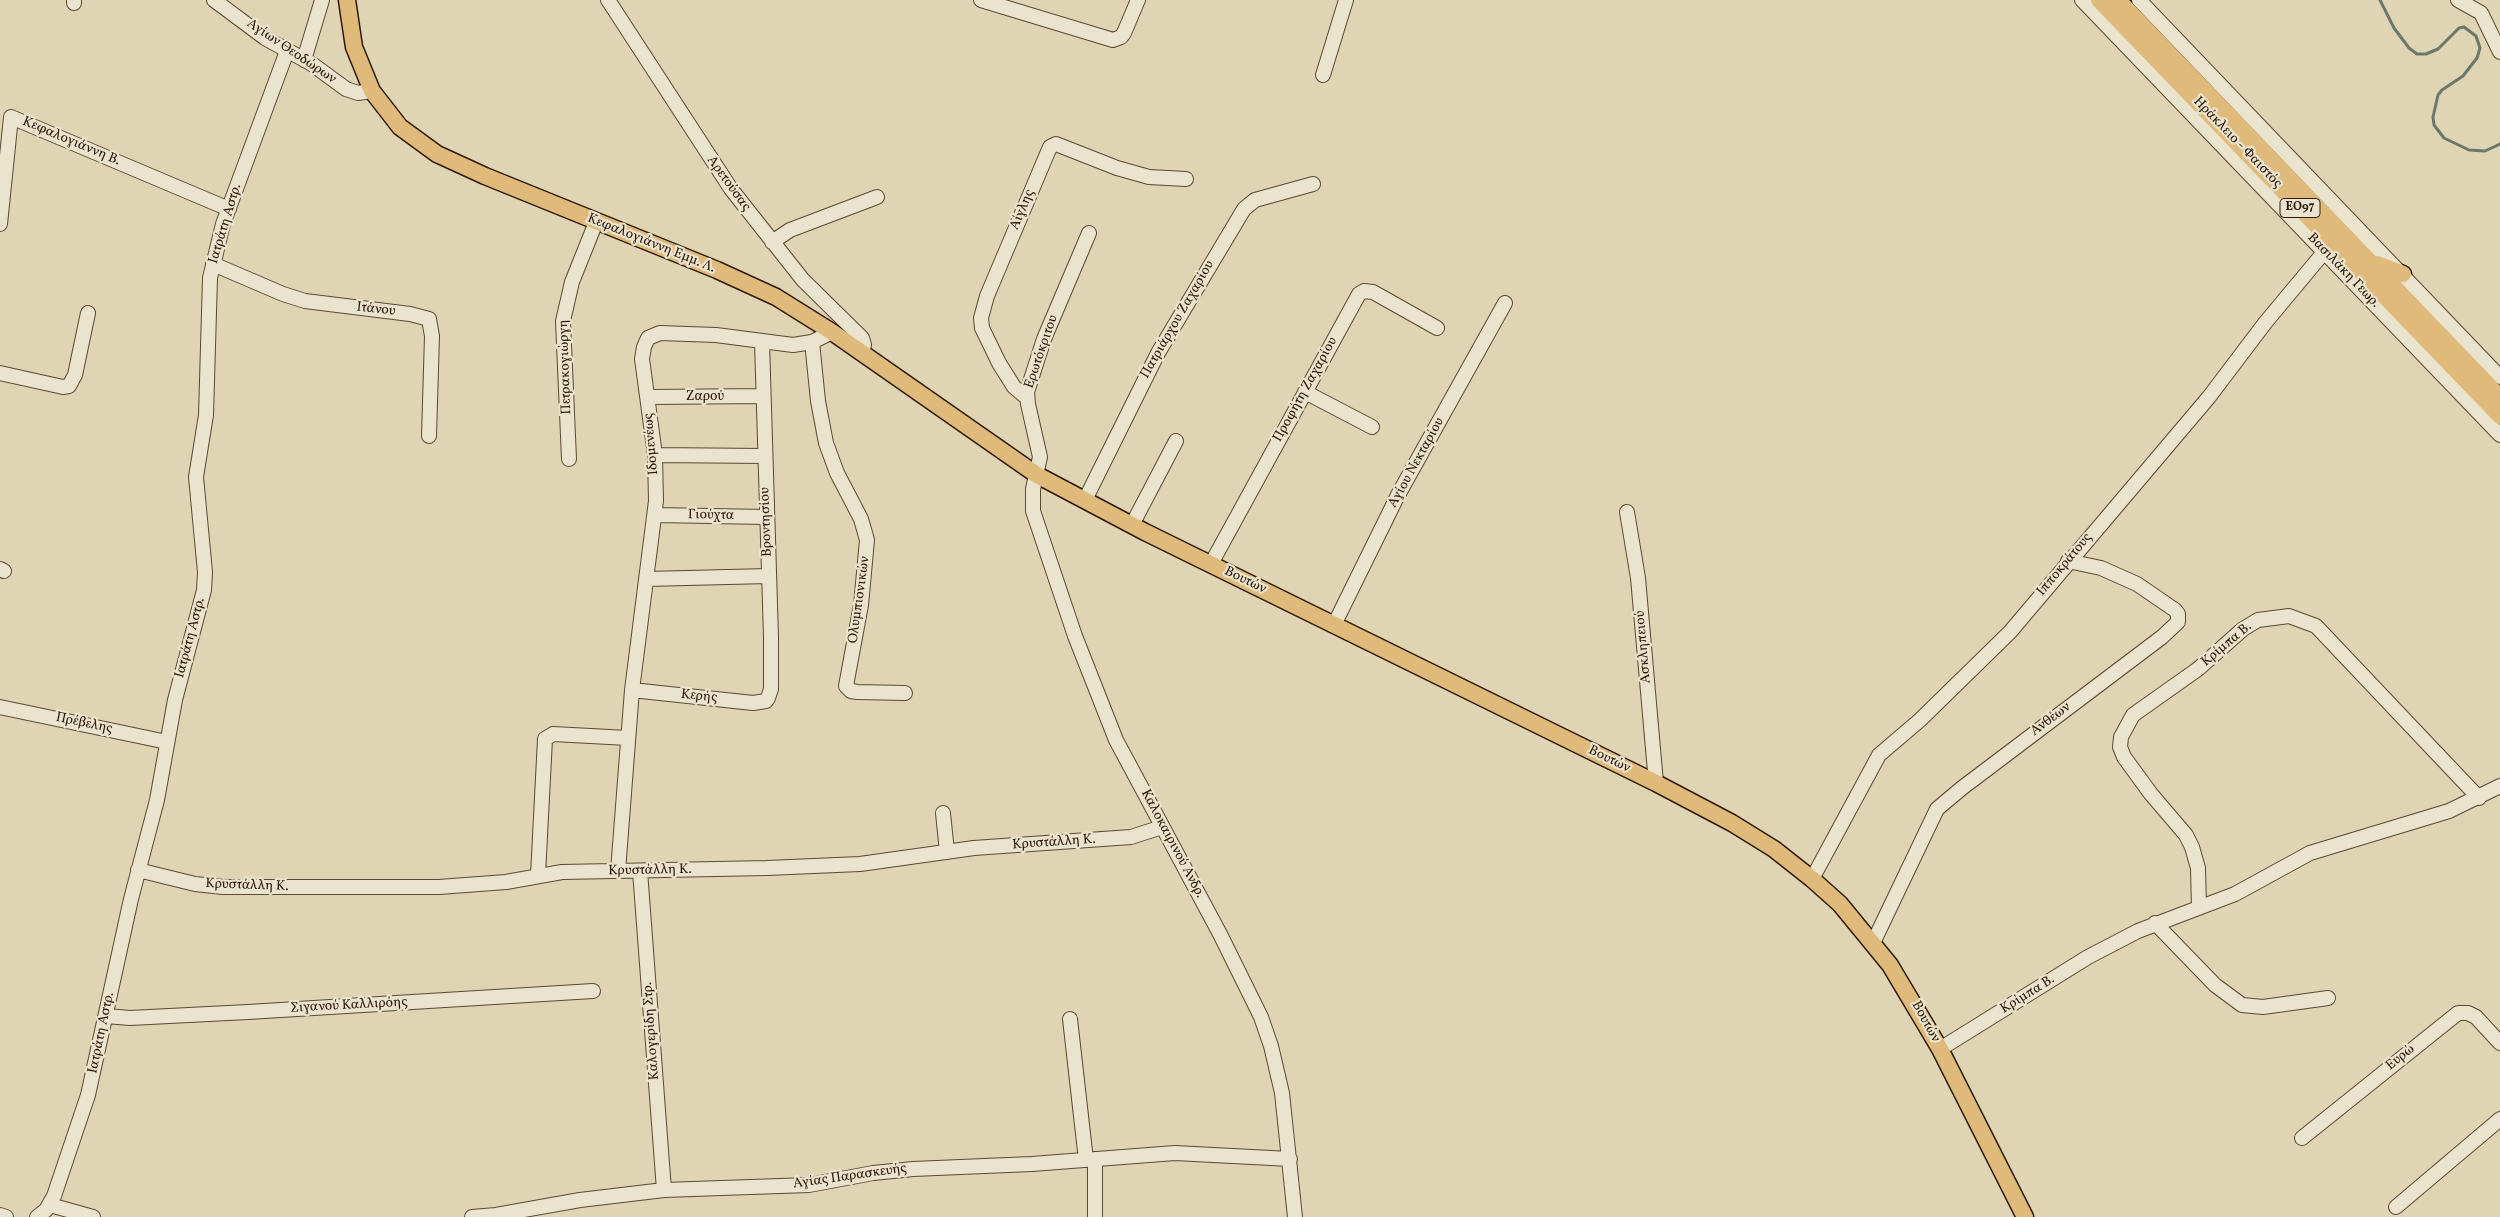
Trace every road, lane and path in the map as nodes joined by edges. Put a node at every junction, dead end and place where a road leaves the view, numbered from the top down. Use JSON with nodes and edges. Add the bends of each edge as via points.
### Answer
{"nodes":[{"id":1,"x":214,"y":0,"type":"edge"},
{"id":2,"x":322,"y":0,"type":"edge"},
{"id":3,"x":347,"y":0,"type":"edge"},
{"id":4,"x":608,"y":0,"type":"edge"},
{"id":5,"x":981,"y":0,"type":"edge"},
{"id":6,"x":1138,"y":0,"type":"edge"},
{"id":7,"x":1346,"y":0,"type":"edge"},
{"id":8,"x":2082,"y":0,"type":"edge"},
{"id":9,"x":2099,"y":0,"type":"edge"},
{"id":10,"x":2118,"y":0,"type":"edge"},
{"id":11,"x":2139,"y":0,"type":"edge"},
{"id":12,"x":2458,"y":0,"type":"edge"},
{"id":13,"x":287,"y":51,"type":"junction"},
{"id":14,"x":2500,"y":52,"type":"edge"},
{"id":15,"x":304,"y":60,"type":"junction"},
{"id":16,"x":1323,"y":76,"type":"dead end"},
{"id":17,"x":372,"y":91,"type":"junction"},
{"id":18,"x":1186,"y":179,"type":"dead end"},
{"id":19,"x":1313,"y":184,"type":"dead end"},
{"id":20,"x":877,"y":197,"type":"dead end"},
{"id":21,"x":229,"y":209,"type":"junction"},
{"id":22,"x":596,"y":222,"type":"junction"},
{"id":23,"x":0,"y":224,"type":"edge"},
{"id":24,"x":1089,"y":233,"type":"dead end"},
{"id":25,"x":772,"y":242,"type":"junction"},
{"id":26,"x":2325,"y":252,"type":"junction"},
{"id":27,"x":2370,"y":261,"type":"junction"},
{"id":28,"x":212,"y":264,"type":"junction"},
{"id":29,"x":2403,"y":274,"type":"junction"},
{"id":30,"x":1505,"y":303,"type":"dead end"},
{"id":31,"x":88,"y":313,"type":"dead end"},
{"id":32,"x":1437,"y":328,"type":"dead end"},
{"id":33,"x":832,"y":332,"type":"junction"},
{"id":34,"x":762,"y":342,"type":"junction"},
{"id":35,"x":812,"y":342,"type":"junction"},
{"id":36,"x":862,"y":353,"type":"junction"},
{"id":37,"x":0,"y":373,"type":"edge"},
{"id":38,"x":2500,"y":377,"type":"edge"},
{"id":39,"x":1305,"y":392,"type":"junction"},
{"id":40,"x":763,"y":396,"type":"junction"},
{"id":41,"x":648,"y":397,"type":"junction"},
{"id":42,"x":2500,"y":397,"type":"edge"},
{"id":43,"x":1027,"y":398,"type":"junction"},
{"id":44,"x":2500,"y":416,"type":"edge"},
{"id":45,"x":1372,"y":427,"type":"dead end"},
{"id":46,"x":2500,"y":435,"type":"edge"},
{"id":47,"x":430,"y":436,"type":"dead end"},
{"id":48,"x":1176,"y":442,"type":"dead end"},
{"id":49,"x":655,"y":455,"type":"junction"},
{"id":50,"x":765,"y":456,"type":"junction"},
{"id":51,"x":569,"y":459,"type":"dead end"},
{"id":52,"x":1037,"y":475,"type":"junction"},
{"id":53,"x":1085,"y":500,"type":"junction"},
{"id":54,"x":1627,"y":512,"type":"dead end"},
{"id":55,"x":655,"y":515,"type":"junction"},
{"id":56,"x":767,"y":517,"type":"junction"},
{"id":57,"x":1132,"y":525,"type":"junction"},
{"id":58,"x":2068,"y":561,"type":"junction"},
{"id":59,"x":1211,"y":564,"type":"junction"},
{"id":60,"x":769,"y":576,"type":"junction"},
{"id":61,"x":646,"y":579,"type":"junction"},
{"id":62,"x":1334,"y":625,"type":"junction"},
{"id":63,"x":632,"y":690,"type":"junction"},
{"id":64,"x":905,"y":693,"type":"dead end"},
{"id":65,"x":766,"y":701,"type":"joint"},
{"id":66,"x":0,"y":707,"type":"edge"},
{"id":67,"x":628,"y":738,"type":"junction"},
{"id":68,"x":167,"y":742,"type":"junction"},
{"id":69,"x":1656,"y":783,"type":"junction"},
{"id":70,"x":2500,"y":786,"type":"edge"},
{"id":71,"x":2479,"y":798,"type":"junction"},
{"id":72,"x":943,"y":813,"type":"dead end"},
{"id":73,"x":1162,"y":827,"type":"junction"},
{"id":74,"x":947,"y":852,"type":"junction"},
{"id":75,"x":138,"y":870,"type":"junction"},
{"id":76,"x":618,"y":871,"type":"junction"},
{"id":77,"x":640,"y":871,"type":"junction"},
{"id":78,"x":538,"y":875,"type":"junction"},
{"id":79,"x":1812,"y":879,"type":"junction"},
{"id":80,"x":2200,"y":908,"type":"junction"},
{"id":81,"x":2155,"y":923,"type":"junction"},
{"id":82,"x":1873,"y":943,"type":"junction"},
{"id":83,"x":592,"y":991,"type":"dead end"},
{"id":84,"x":2328,"y":998,"type":"dead end"},
{"id":85,"x":106,"y":1016,"type":"junction"},
{"id":86,"x":1070,"y":1019,"type":"dead end"},
{"id":87,"x":2500,"y":1043,"type":"edge"},
{"id":88,"x":1940,"y":1049,"type":"junction"},
{"id":89,"x":2500,"y":1119,"type":"edge"},
{"id":90,"x":2302,"y":1138,"type":"dead end"},
{"id":91,"x":1091,"y":1159,"type":"junction"},
{"id":92,"x":1290,"y":1160,"type":"junction"},
{"id":93,"x":664,"y":1190,"type":"junction"},
{"id":94,"x":1294,"y":1201,"type":"junction"},
{"id":95,"x":50,"y":1205,"type":"junction"},
{"id":96,"x":2396,"y":1206,"type":"dead end"},
{"id":97,"x":0,"y":1215,"type":"edge"},
{"id":98,"x":6,"y":1217,"type":"edge"},
{"id":99,"x":37,"y":1217,"type":"edge"},
{"id":100,"x":93,"y":1217,"type":"edge"},
{"id":101,"x":472,"y":1217,"type":"edge"},
{"id":102,"x":1095,"y":1217,"type":"edge"},
{"id":103,"x":1286,"y":1217,"type":"edge"},
{"id":104,"x":1295,"y":1217,"type":"edge"},
{"id":105,"x":2025,"y":1217,"type":"edge"}],
"edges":[{"from":1,"to":13,"type":"street","name":"Αγίων Θεοδώρων"},
{"from":2,"to":15,"type":"street"},
{"from":3,"to":17,"type":"main road","name":"Κεφαλογιάννη Εμμ. Λ.","via":[[354,47]]},
{"from":4,"to":25,"type":"street","name":"Αρετούσας","via":[[712,162]]},
{"from":5,"to":6,"type":"street","via":[[1113,40],[1124,33]]},
{"from":7,"to":16,"type":"street"},
{"from":8,"to":26,"type":"street","name":"Βασιλάκη Γεωρ."},
{"from":9,"to":44,"type":"main road","name":"Ηράκλειο - Φαιστός","number":"ΕΟ97"},
{"from":10,"to":27,"type":"main road","name":"Ηράκλειο - Φαιστός","number":"ΕΟ97"},
{"from":11,"to":29,"type":"street"},
{"from":12,"to":14,"type":"street","via":[[2481,13]]},
{"from":13,"to":15,"type":"street","name":"Αγίων Θεοδώρων"},
{"from":13,"to":21,"type":"street","name":"Ιατράτη Αστρ."},
{"from":15,"to":17,"type":"street","name":"Αγίων Θεοδώρων","via":[[346,89],[358,93]]},
{"from":17,"to":22,"type":"main road","name":"Κεφαλογιάννη Εμμ. Λ.","via":[[400,127],[437,154]]},
{"from":18,"to":43,"type":"street","name":"Αίγλης","via":[[1149,177],[1056,144],[1050,147],[987,296],[981,318],[982,328],[998,363],[1014,387]]},
{"from":19,"to":53,"type":"street","name":"Πατριάρχου Ζαχαρίου","via":[[1255,200],[1244,209],[1158,353]]},
{"from":20,"to":25,"type":"street","via":[[790,230]]},
{"from":21,"to":23,"type":"street","name":"Κεφαλογιάννη Β.","via":[[11,118]]},
{"from":21,"to":28,"type":"street","name":"Ιατράτη Αστρ."},
{"from":22,"to":33,"type":"main road","name":"Κεφαλογιάννη Εμμ. Λ.","via":[[756,288]]},
{"from":22,"to":51,"type":"street","name":"Πετρακογιώργη","via":[[572,282],[563,321]]},
{"from":24,"to":43,"type":"street","name":"Ερωτόκριτου","via":[[1038,354]]},
{"from":25,"to":36,"type":"street","name":"Αρετούσας","via":[[803,280],[862,338]]},
{"from":26,"to":46,"type":"street","name":"Βασιλάκη Γεωρ."},
{"from":26,"to":58,"type":"street","name":"Ιπποκράτους","via":[[2209,397]]},
{"from":27,"to":29,"type":"main road"},
{"from":27,"to":42,"type":"main road","name":"Ηράκλειο - Φαιστός","number":"ΕΟ97"},
{"from":28,"to":47,"type":"street","name":"Ιτάνου","via":[[305,301],[429,319],[432,336]]},
{"from":28,"to":68,"type":"street","name":"Ιατράτη Αστρ.","via":[[208,298],[206,414],[196,477],[204,585]]},
{"from":29,"to":38,"type":"street"},
{"from":30,"to":62,"type":"street","name":"Αγίου Νεκταρίου","via":[[1402,489]]},
{"from":31,"to":37,"type":"street","via":[[75,375],[69,386]]},
{"from":32,"to":39,"type":"street","name":"Προφήτη Ζαχαρίου","via":[[1378,295],[1361,292]]},
{"from":33,"to":35,"type":"street","name":"Ιδομενέως"},
{"from":33,"to":36,"type":"main road","name":"Κεφαλογιάννη Εμμ. Λ."},
{"from":34,"to":35,"type":"street","name":"Ιδομενέως","via":[[793,345]]},
{"from":34,"to":40,"type":"street","name":"Βροντησίου"},
{"from":34,"to":41,"type":"street","name":"Ιδομενέως","via":[[698,333],[656,334],[648,338],[643,353]]},
{"from":35,"to":64,"type":"street","name":"Ολυμπιονικών","via":[[826,443],[837,473],[861,519],[867,540],[862,598],[846,686],[857,692]]},
{"from":36,"to":52,"type":"main road","name":"Κεφαλογιάννη Εμμ. Λ."},
{"from":39,"to":45,"type":"street"},
{"from":39,"to":59,"type":"street","name":"Προφήτη Ζαχαρίου"},
{"from":40,"to":41,"type":"street","name":"Ζαρού"},
{"from":40,"to":50,"type":"street","name":"Βροντησίου"},
{"from":41,"to":49,"type":"street","name":"Ιδομενέως"},
{"from":43,"to":52,"type":"street","name":"Ερωτόκριτου","via":[[1040,457]]},
{"from":48,"to":57,"type":"street"},
{"from":49,"to":50,"type":"street"},
{"from":49,"to":55,"type":"street","name":"Ιδομενέως"},
{"from":50,"to":56,"type":"street","name":"Βροντησίου"},
{"from":52,"to":53,"type":"main road","name":"Βουτών"},
{"from":52,"to":73,"type":"street","name":"Καλοκαιρινού Ανδρ.","via":[[1032,497],[1033,511],[1061,596],[1116,740]]},
{"from":53,"to":57,"type":"main road","name":"Βουτών"},
{"from":54,"to":69,"type":"street","name":"Ασκληπειού","via":[[1638,578]]},
{"from":55,"to":56,"type":"street","name":"Γιούχτα"},
{"from":55,"to":61,"type":"street","name":"Ιδομενέως"},
{"from":56,"to":60,"type":"street","name":"Βροντησίου"},
{"from":57,"to":59,"type":"main road","name":"Βουτών"},
{"from":58,"to":79,"type":"street","name":"Ιπποκράτους","via":[[2010,632],[1920,720],[1879,755]]},
{"from":58,"to":82,"type":"street","name":"Ανθέων","via":[[2125,577],[2175,610],[2178,622],[1937,809]]},
{"from":59,"to":62,"type":"main road","name":"Βουτών"},
{"from":60,"to":61,"type":"street"},
{"from":60,"to":65,"type":"street","name":"Βροντησίου","via":[[771,689]]},
{"from":61,"to":63,"type":"street","name":"Ιδομενέως"},
{"from":62,"to":69,"type":"main road","name":"Βουτών"},
{"from":63,"to":65,"type":"street","name":"Κερής","via":[[753,703]]},
{"from":63,"to":67,"type":"street","name":"Ιδομενέως"},
{"from":66,"to":68,"type":"street","name":"Πρέβελης"},
{"from":67,"to":76,"type":"street","name":"Ιδομενέως"},
{"from":67,"to":78,"type":"street","via":[[553,734],[545,739]]},
{"from":68,"to":75,"type":"street","name":"Ιατράτη Αστρ."},
{"from":69,"to":79,"type":"main road","name":"Βουτών","via":[[1753,836]]},
{"from":70,"to":71,"type":"street","name":"Κρίμπα Β."},
{"from":71,"to":80,"type":"street","name":"Κρίμπα Β.","via":[[2441,814],[2310,853],[2235,894]]},
{"from":71,"to":80,"type":"street","name":"Κρίμπα Β.","via":[[2316,626],[2289,616],[2258,620],[2243,629],[2191,675],[2133,715],[2121,737],[2120,747],[2124,756],[2192,847],[2198,868]]},
{"from":72,"to":74,"type":"street"},
{"from":73,"to":74,"type":"street","name":"Κρυστάλλη Κ.","via":[[1141,835],[1112,839]]},
{"from":73,"to":92,"type":"street","name":"Καλοκαιρινού Ανδρ.","via":[[1261,1017],[1282,1093]]},
{"from":74,"to":77,"type":"street","name":"Κρυστάλλη Κ.","via":[[838,865]]},
{"from":75,"to":78,"type":"street","name":"Κρυστάλλη Κ.","via":[[195,884],[246,888],[439,888],[506,882]]},
{"from":75,"to":85,"type":"street","name":"Ιατράτη Αστρ."},
{"from":76,"to":77,"type":"street","name":"Κρυστάλλη Κ."},
{"from":76,"to":78,"type":"street","name":"Κρυστάλλη Κ."},
{"from":77,"to":93,"type":"street","name":"Καλογερίδη Στρ."},
{"from":79,"to":82,"type":"main road","name":"Βουτών","via":[[1840,904]]},
{"from":80,"to":81,"type":"street","name":"Κρίμπα Β."},
{"from":81,"to":84,"type":"street","via":[[2215,985],[2242,1005],[2263,1007]]},
{"from":81,"to":88,"type":"street","name":"Κρίμπα Β.","via":[[2098,952]]},
{"from":82,"to":88,"type":"main road","name":"Βουτών","via":[[1906,990]]},
{"from":83,"to":85,"type":"street","name":"Σιγανού Καλλιρόης","via":[[130,1018]]},
{"from":85,"to":95,"type":"street","name":"Ιατράτη Αστρ.","via":[[88,1095]]},
{"from":86,"to":91,"type":"street"},
{"from":87,"to":90,"type":"street","name":"Ευρώ","via":[[2476,1017],[2458,1013]]},
{"from":88,"to":105,"type":"main road","name":"Βουτών"},
{"from":89,"to":96,"type":"street"},
{"from":91,"to":92,"type":"street","name":"Αγίας Παρασκευής","via":[[1175,1153]]},
{"from":91,"to":93,"type":"street","name":"Αγίας Παρασκευής","via":[[913,1169],[809,1185]]},
{"from":91,"to":102,"type":"street"},
{"from":92,"to":94,"type":"street","name":"Καλοκαιρινού Ανδρ."},
{"from":93,"to":101,"type":"street","name":"Αγίας Παρασκευής"},
{"from":94,"to":103,"type":"street"},
{"from":94,"to":104,"type":"street","name":"Καλοκαιρινού Ανδρ."},
{"from":95,"to":99,"type":"street","name":"Ιατράτη Αστρ.","via":[[43,1215]]},
{"from":95,"to":100,"type":"street"},
{"from":97,"to":98,"type":"street"}]}
